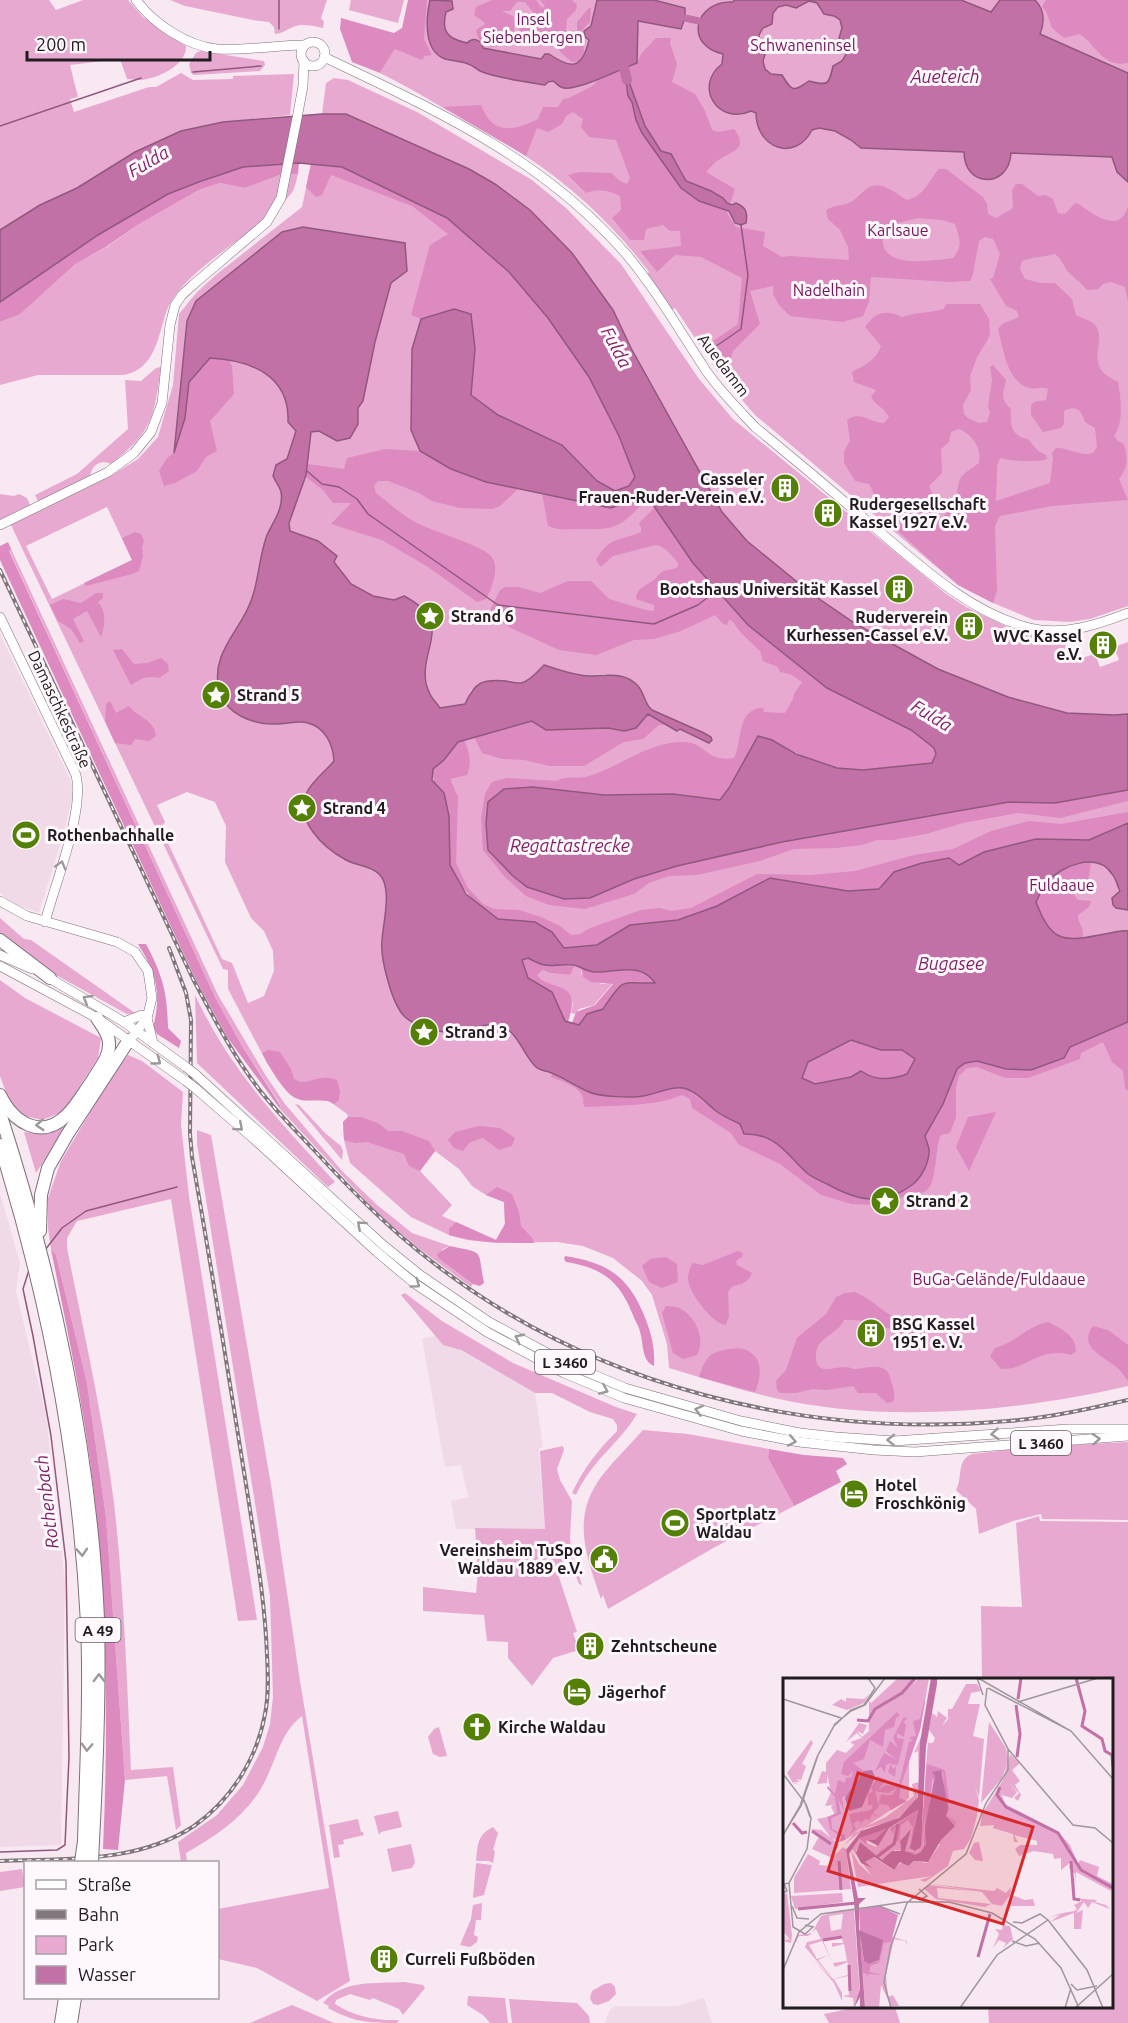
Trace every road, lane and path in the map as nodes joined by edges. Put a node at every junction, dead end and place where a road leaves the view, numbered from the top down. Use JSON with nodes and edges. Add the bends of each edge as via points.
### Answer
{"nodes":[{"id":1,"x":136,"y":0,"type":"edge"},
{"id":2,"x":305,"y":45,"type":"junction"},
{"id":3,"x":280,"y":47,"type":"junction"},
{"id":4,"x":324,"y":57,"type":"junction"},
{"id":5,"x":306,"y":60,"type":"junction"},
{"id":6,"x":0,"y":525,"type":"edge"},
{"id":7,"x":1128,"y":613,"type":"edge"},
{"id":8,"x":0,"y":617,"type":"edge"},
{"id":9,"x":0,"y":901,"type":"edge"},
{"id":10,"x":45,"y":922,"type":"junction"},
{"id":11,"x":0,"y":940,"type":"edge"},
{"id":12,"x":0,"y":955,"type":"edge"},
{"id":13,"x":0,"y":966,"type":"edge"},
{"id":14,"x":50,"y":978,"type":"junction"},
{"id":15,"x":145,"y":1017,"type":"junction"},
{"id":16,"x":97,"y":1018,"type":"junction"},
{"id":17,"x":124,"y":1022,"type":"junction"},
{"id":18,"x":134,"y":1034,"type":"junction"},
{"id":19,"x":153,"y":1042,"type":"junction"},
{"id":20,"x":0,"y":1095,"type":"edge"},
{"id":21,"x":0,"y":1113,"type":"edge"},
{"id":22,"x":0,"y":1145,"type":"edge"},
{"id":23,"x":39,"y":1257,"type":"junction"},
{"id":24,"x":1128,"y":1429,"type":"edge"},
{"id":25,"x":1128,"y":1436,"type":"edge"},
{"id":26,"x":88,"y":1841,"type":"junction"},
{"id":27,"x":82,"y":1861,"type":"edge"},
{"id":28,"x":92,"y":1861,"type":"edge"},
{"id":29,"x":65,"y":1999,"type":"edge"},
{"id":30,"x":75,"y":1999,"type":"edge"},
{"id":31,"x":62,"y":2023,"type":"edge"},
{"id":32,"x":71,"y":2023,"type":"edge"}],
"edges":[{"from":1,"to":3,"type":"main road","via":[[159,24],[195,43],[224,49]]},
{"from":2,"to":3,"type":"main road"},
{"from":2,"to":4,"type":"main road","via":[[319,44]]},
{"from":2,"to":5,"type":"main road"},
{"from":3,"to":5,"type":"main road"},
{"from":4,"to":5,"type":"main road","via":[[320,63]]},
{"from":4,"to":7,"type":"main road","name":"Auedamm","via":[[411,97],[511,153],[552,183],[626,255],[708,373],[755,427],[951,589],[1031,628],[1072,630]]},
{"from":5,"to":6,"type":"main road","via":[[281,198],[267,222],[175,305],[162,403],[151,432],[134,453],[108,472]]},
{"from":10,"to":8,"type":"main road","name":"Damaschkestraße","one_way":true,"via":[[73,825],[79,786]]},
{"from":9,"to":10,"type":"main road"},
{"from":10,"to":15,"type":"main road","via":[[117,942],[141,959],[151,983]]},
{"from":11,"to":14,"type":"highway"},
{"from":12,"to":14,"type":"main road","number":"L 3460"},
{"from":13,"to":16,"type":"main road","number":"L 3460"},
{"from":17,"to":14,"type":"main road","number":"L 3460","one_way":true},
{"from":15,"to":17,"type":"main road"},
{"from":15,"to":18,"type":"main road"},
{"from":15,"to":19,"type":"main road"},
{"from":16,"to":18,"type":"main road","number":"L 3460"},
{"from":16,"to":20,"type":"highway","one_way":true,"via":[[108,1036],[109,1050],[66,1116],[48,1125],[28,1125],[13,1116]]},
{"from":17,"to":18,"type":"main road","number":"L 3460"},
{"from":18,"to":19,"type":"main road","number":"L 3460"},
{"from":18,"to":23,"type":"highway","via":[[48,1168],[40,1208]]},
{"from":18,"to":25,"type":"main road","number":"L 3460","one_way":true,"bridge":true,"via":[[414,1283],[487,1332],[564,1373],[624,1398],[764,1436],[837,1447],[915,1452]]},
{"from":24,"to":19,"type":"main road","number":"L 3460","one_way":true,"bridge":true,"via":[[1068,1429],[894,1441],[800,1433],[741,1421],[625,1388],[566,1363],[489,1322],[420,1275],[195,1074]]},
{"from":21,"to":23,"type":"highway","number":"A 49"},
{"from":22,"to":23,"type":"highway","number":"A 49"},
{"from":23,"to":26,"type":"highway","number":"A 49","via":[[79,1521],[87,1634]]},
{"from":26,"to":27,"type":"highway","number":"A 49","bridge":true},
{"from":26,"to":28,"type":"highway","number":"A 49","bridge":true},
{"from":29,"to":31,"type":"highway"},
{"from":30,"to":32,"type":"highway"}]}
